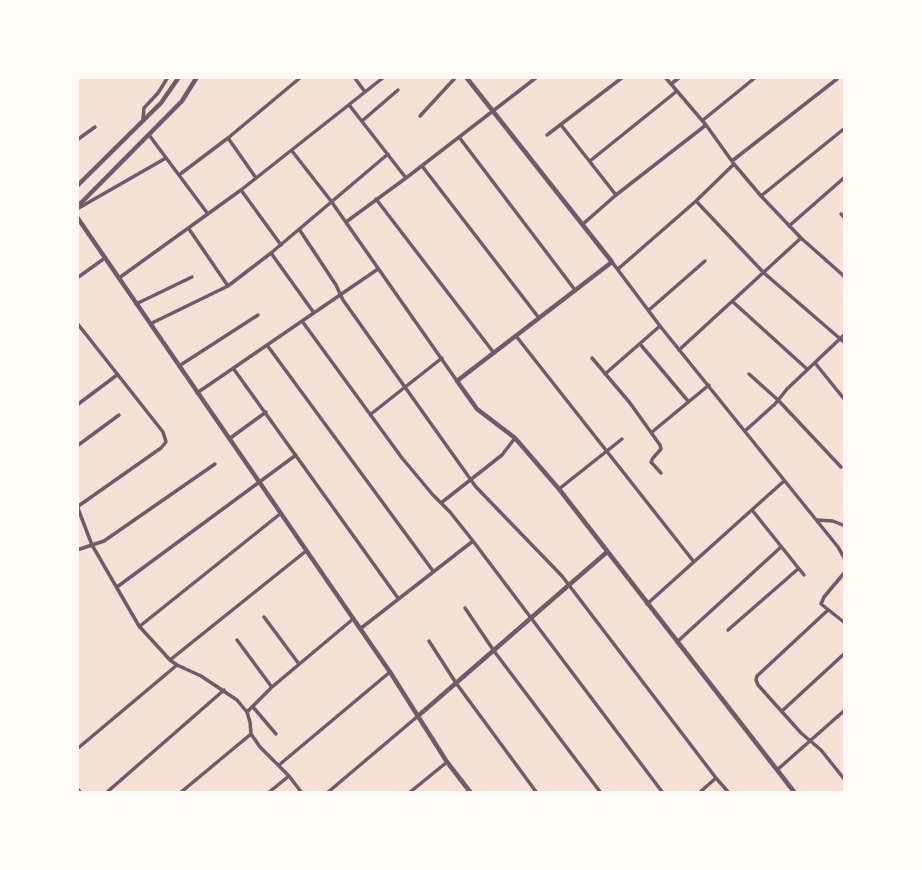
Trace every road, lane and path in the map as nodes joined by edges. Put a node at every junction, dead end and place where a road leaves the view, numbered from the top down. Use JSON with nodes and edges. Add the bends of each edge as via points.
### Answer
{"nodes":[{"id":1,"x":169,"y":77,"type":"edge"},
{"id":2,"x":179,"y":77,"type":"edge"},
{"id":3,"x":197,"y":77,"type":"edge"},
{"id":4,"x":301,"y":77,"type":"edge"},
{"id":5,"x":354,"y":77,"type":"edge"},
{"id":6,"x":384,"y":77,"type":"edge"},
{"id":7,"x":456,"y":77,"type":"edge"},
{"id":8,"x":466,"y":77,"type":"edge"},
{"id":9,"x":537,"y":77,"type":"edge"},
{"id":10,"x":623,"y":77,"type":"edge"},
{"id":11,"x":665,"y":77,"type":"edge"},
{"id":12,"x":680,"y":77,"type":"edge"},
{"id":13,"x":756,"y":77,"type":"edge"},
{"id":14,"x":837,"y":79,"type":"dead end"},
{"id":15,"x":671,"y":84,"type":"junction"},
{"id":16,"x":398,"y":90,"type":"dead end"},
{"id":17,"x":677,"y":91,"type":"junction"},
{"id":18,"x":365,"y":93,"type":"junction"},
{"id":19,"x":349,"y":106,"type":"junction"},
{"id":20,"x":494,"y":110,"type":"junction"},
{"id":21,"x":420,"y":116,"type":"dead end"},
{"id":22,"x":143,"y":121,"type":"junction"},
{"id":23,"x":362,"y":121,"type":"junction"},
{"id":24,"x":704,"y":123,"type":"junction"},
{"id":25,"x":561,"y":125,"type":"junction"},
{"id":26,"x":95,"y":127,"type":"dead end"},
{"id":27,"x":845,"y":128,"type":"edge"},
{"id":28,"x":149,"y":135,"type":"junction"},
{"id":29,"x":547,"y":135,"type":"dead end"},
{"id":30,"x":459,"y":137,"type":"junction"},
{"id":31,"x":228,"y":138,"type":"junction"},
{"id":32,"x":77,"y":140,"type":"edge"},
{"id":33,"x":292,"y":151,"type":"junction"},
{"id":34,"x":388,"y":154,"type":"junction"},
{"id":35,"x":166,"y":158,"type":"junction"},
{"id":36,"x":590,"y":161,"type":"junction"},
{"id":37,"x":733,"y":162,"type":"junction"},
{"id":38,"x":422,"y":166,"type":"junction"},
{"id":39,"x":179,"y":175,"type":"junction"},
{"id":40,"x":845,"y":177,"type":"edge"},
{"id":41,"x":256,"y":178,"type":"junction"},
{"id":42,"x":406,"y":178,"type":"junction"},
{"id":43,"x":77,"y":186,"type":"edge"},
{"id":44,"x":241,"y":190,"type":"junction"},
{"id":45,"x":616,"y":195,"type":"junction"},
{"id":46,"x":761,"y":196,"type":"junction"},
{"id":47,"x":376,"y":199,"type":"junction"},
{"id":48,"x":331,"y":201,"type":"junction"},
{"id":49,"x":696,"y":201,"type":"junction"},
{"id":50,"x":77,"y":208,"type":"edge"},
{"id":51,"x":208,"y":214,"type":"junction"},
{"id":52,"x":77,"y":217,"type":"edge"},
{"id":53,"x":346,"y":222,"type":"junction"},
{"id":54,"x":583,"y":225,"type":"junction"},
{"id":55,"x":789,"y":226,"type":"junction"},
{"id":56,"x":189,"y":229,"type":"junction"},
{"id":57,"x":299,"y":229,"type":"junction"},
{"id":58,"x":801,"y":238,"type":"junction"},
{"id":59,"x":281,"y":245,"type":"junction"},
{"id":60,"x":271,"y":253,"type":"junction"},
{"id":61,"x":105,"y":258,"type":"junction"},
{"id":62,"x":705,"y":261,"type":"dead end"},
{"id":63,"x":612,"y":262,"type":"junction"},
{"id":64,"x":378,"y":269,"type":"junction"},
{"id":65,"x":618,"y":270,"type":"junction"},
{"id":66,"x":764,"y":273,"type":"junction"},
{"id":67,"x":844,"y":275,"type":"edge"},
{"id":68,"x":192,"y":277,"type":"dead end"},
{"id":69,"x":77,"y":278,"type":"edge"},
{"id":70,"x":119,"y":278,"type":"junction"},
{"id":71,"x":228,"y":286,"type":"junction"},
{"id":72,"x":575,"y":290,"type":"junction"},
{"id":73,"x":341,"y":294,"type":"junction"},
{"id":74,"x":733,"y":302,"type":"junction"},
{"id":75,"x":136,"y":304,"type":"junction"},
{"id":76,"x":649,"y":310,"type":"junction"},
{"id":77,"x":314,"y":313,"type":"junction"},
{"id":78,"x":258,"y":315,"type":"dead end"},
{"id":79,"x":539,"y":318,"type":"junction"},
{"id":80,"x":302,"y":321,"type":"junction"},
{"id":81,"x":77,"y":323,"type":"edge"},
{"id":82,"x":150,"y":324,"type":"junction"},
{"id":83,"x":658,"y":328,"type":"junction"},
{"id":84,"x":82,"y":330,"type":"junction"},
{"id":85,"x":77,"y":333,"type":"edge"},
{"id":86,"x":845,"y":334,"type":"edge"},
{"id":87,"x":516,"y":336,"type":"junction"},
{"id":88,"x":840,"y":339,"type":"junction"},
{"id":89,"x":845,"y":343,"type":"edge"},
{"id":90,"x":640,"y":344,"type":"junction"},
{"id":91,"x":267,"y":345,"type":"junction"},
{"id":92,"x":679,"y":349,"type":"junction"},
{"id":93,"x":494,"y":353,"type":"junction"},
{"id":94,"x":442,"y":358,"type":"junction"},
{"id":95,"x":592,"y":358,"type":"dead end"},
{"id":96,"x":815,"y":363,"type":"junction"},
{"id":97,"x":178,"y":366,"type":"junction"},
{"id":98,"x":233,"y":368,"type":"junction"},
{"id":99,"x":807,"y":369,"type":"junction"},
{"id":100,"x":605,"y":374,"type":"junction"},
{"id":101,"x":749,"y":374,"type":"dead end"},
{"id":102,"x":117,"y":375,"type":"junction"},
{"id":103,"x":457,"y":381,"type":"junction"},
{"id":104,"x":709,"y":385,"type":"junction"},
{"id":105,"x":406,"y":388,"type":"junction"},
{"id":106,"x":197,"y":393,"type":"junction"},
{"id":107,"x":778,"y":400,"type":"junction"},
{"id":108,"x":845,"y":400,"type":"edge"},
{"id":109,"x":688,"y":401,"type":"junction"},
{"id":110,"x":77,"y":405,"type":"edge"},
{"id":111,"x":265,"y":412,"type":"junction"},
{"id":112,"x":371,"y":414,"type":"junction"},
{"id":113,"x":119,"y":415,"type":"dead end"},
{"id":114,"x":745,"y":431,"type":"junction"},
{"id":115,"x":652,"y":432,"type":"junction"},
{"id":116,"x":515,"y":438,"type":"junction"},
{"id":117,"x":229,"y":439,"type":"junction"},
{"id":118,"x":622,"y":439,"type":"dead end"},
{"id":119,"x":77,"y":446,"type":"edge"},
{"id":120,"x":608,"y":451,"type":"junction"},
{"id":121,"x":296,"y":455,"type":"junction"},
{"id":122,"x":215,"y":464,"type":"dead end"},
{"id":123,"x":841,"y":467,"type":"dead end"},
{"id":124,"x":661,"y":473,"type":"dead end"},
{"id":125,"x":470,"y":480,"type":"junction"},
{"id":126,"x":784,"y":481,"type":"junction"},
{"id":127,"x":258,"y":482,"type":"junction"},
{"id":128,"x":559,"y":489,"type":"junction"},
{"id":129,"x":441,"y":503,"type":"junction"},
{"id":130,"x":77,"y":506,"type":"edge"},
{"id":131,"x":752,"y":510,"type":"junction"},
{"id":132,"x":281,"y":514,"type":"junction"},
{"id":133,"x":816,"y":520,"type":"junction"},
{"id":134,"x":845,"y":526,"type":"edge"},
{"id":135,"x":473,"y":541,"type":"junction"},
{"id":136,"x":92,"y":545,"type":"junction"},
{"id":137,"x":781,"y":547,"type":"junction"},
{"id":138,"x":77,"y":550,"type":"edge"},
{"id":139,"x":306,"y":551,"type":"junction"},
{"id":140,"x":607,"y":552,"type":"junction"},
{"id":141,"x":845,"y":559,"type":"edge"},
{"id":142,"x":694,"y":562,"type":"junction"},
{"id":143,"x":798,"y":569,"type":"junction"},
{"id":144,"x":433,"y":571,"type":"junction"},
{"id":145,"x":845,"y":572,"type":"edge"},
{"id":146,"x":804,"y":575,"type":"dead end"},
{"id":147,"x":570,"y":585,"type":"junction"},
{"id":148,"x":117,"y":587,"type":"junction"},
{"id":149,"x":398,"y":598,"type":"junction"},
{"id":150,"x":647,"y":604,"type":"junction"},
{"id":151,"x":464,"y":608,"type":"dead end"},
{"id":152,"x":828,"y":610,"type":"junction"},
{"id":153,"x":264,"y":617,"type":"dead end"},
{"id":154,"x":532,"y":618,"type":"junction"},
{"id":155,"x":353,"y":619,"type":"junction"},
{"id":156,"x":845,"y":623,"type":"edge"},
{"id":157,"x":139,"y":626,"type":"junction"},
{"id":158,"x":360,"y":629,"type":"junction"},
{"id":159,"x":728,"y":630,"type":"dead end"},
{"id":160,"x":237,"y":640,"type":"dead end"},
{"id":161,"x":429,"y":641,"type":"dead end"},
{"id":162,"x":677,"y":642,"type":"junction"},
{"id":163,"x":494,"y":651,"type":"junction"},
{"id":164,"x":845,"y":653,"type":"edge"},
{"id":165,"x":170,"y":660,"type":"junction"},
{"id":166,"x":299,"y":664,"type":"junction"},
{"id":167,"x":177,"y":665,"type":"junction"},
{"id":168,"x":390,"y":673,"type":"junction"},
{"id":169,"x":456,"y":683,"type":"junction"},
{"id":170,"x":272,"y":687,"type":"junction"},
{"id":171,"x":225,"y":690,"type":"junction"},
{"id":172,"x":253,"y":707,"type":"junction"},
{"id":173,"x":845,"y":710,"type":"edge"},
{"id":174,"x":782,"y":711,"type":"junction"},
{"id":175,"x":247,"y":712,"type":"junction"},
{"id":176,"x":418,"y":716,"type":"junction"},
{"id":177,"x":251,"y":734,"type":"junction"},
{"id":178,"x":276,"y":734,"type":"dead end"},
{"id":179,"x":811,"y":741,"type":"junction"},
{"id":180,"x":77,"y":749,"type":"edge"},
{"id":181,"x":447,"y":762,"type":"junction"},
{"id":182,"x":279,"y":766,"type":"junction"},
{"id":183,"x":777,"y":770,"type":"junction"},
{"id":184,"x":843,"y":774,"type":"edge"},
{"id":185,"x":289,"y":776,"type":"junction"},
{"id":186,"x":716,"y":778,"type":"junction"},
{"id":187,"x":845,"y":780,"type":"edge"},
{"id":188,"x":334,"y":786,"type":"junction"},
{"id":189,"x":77,"y":788,"type":"edge"},
{"id":190,"x":81,"y":793,"type":"edge"},
{"id":191,"x":106,"y":793,"type":"edge"},
{"id":192,"x":180,"y":793,"type":"edge"},
{"id":193,"x":268,"y":793,"type":"edge"},
{"id":194,"x":302,"y":793,"type":"edge"},
{"id":195,"x":327,"y":793,"type":"edge"},
{"id":196,"x":339,"y":793,"type":"edge"},
{"id":197,"x":410,"y":793,"type":"edge"},
{"id":198,"x":471,"y":793,"type":"edge"},
{"id":199,"x":537,"y":793,"type":"edge"},
{"id":200,"x":601,"y":793,"type":"edge"},
{"id":201,"x":663,"y":793,"type":"edge"},
{"id":202,"x":699,"y":793,"type":"edge"},
{"id":203,"x":729,"y":793,"type":"edge"},
{"id":204,"x":795,"y":793,"type":"edge"}],
"edges":[{"from":1,"to":22,"type":"street","via":[[144,108]]},
{"from":2,"to":22,"type":"street"},
{"from":3,"to":28,"type":"street","via":[[182,101]]},
{"from":4,"to":31,"type":"street"},
{"from":5,"to":18,"type":"street"},
{"from":6,"to":18,"type":"street"},
{"from":7,"to":21,"type":"street"},
{"from":8,"to":20,"type":"street"},
{"from":9,"to":20,"type":"street"},
{"from":10,"to":25,"type":"street"},
{"from":11,"to":15,"type":"street"},
{"from":12,"to":15,"type":"street"},
{"from":13,"to":24,"type":"street"},
{"from":14,"to":37,"type":"street"},
{"from":15,"to":17,"type":"street"},
{"from":16,"to":23,"type":"street"},
{"from":17,"to":24,"type":"street"},
{"from":17,"to":36,"type":"street"},
{"from":18,"to":19,"type":"street"},
{"from":19,"to":23,"type":"street"},
{"from":19,"to":33,"type":"street"},
{"from":20,"to":30,"type":"street"},
{"from":20,"to":54,"type":"street"},
{"from":22,"to":43,"type":"street"},
{"from":23,"to":34,"type":"street"},
{"from":24,"to":37,"type":"street"},
{"from":24,"to":45,"type":"street"},
{"from":25,"to":29,"type":"street"},
{"from":25,"to":36,"type":"street"},
{"from":26,"to":32,"type":"street"},
{"from":27,"to":46,"type":"street"},
{"from":28,"to":35,"type":"street"},
{"from":28,"to":50,"type":"street"},
{"from":30,"to":38,"type":"street"},
{"from":30,"to":72,"type":"street"},
{"from":31,"to":39,"type":"street"},
{"from":31,"to":41,"type":"street"},
{"from":33,"to":41,"type":"street"},
{"from":33,"to":48,"type":"street"},
{"from":34,"to":42,"type":"street"},
{"from":34,"to":48,"type":"street"},
{"from":35,"to":39,"type":"street"},
{"from":35,"to":50,"type":"street"},
{"from":36,"to":45,"type":"street"},
{"from":37,"to":46,"type":"street"},
{"from":37,"to":49,"type":"street"},
{"from":38,"to":42,"type":"street"},
{"from":38,"to":79,"type":"street"},
{"from":39,"to":51,"type":"street"},
{"from":40,"to":55,"type":"street"},
{"from":41,"to":44,"type":"street"},
{"from":42,"to":47,"type":"street"},
{"from":44,"to":51,"type":"street"},
{"from":44,"to":59,"type":"street"},
{"from":45,"to":54,"type":"street"},
{"from":46,"to":55,"type":"street"},
{"from":47,"to":53,"type":"street"},
{"from":47,"to":93,"type":"street"},
{"from":48,"to":53,"type":"street"},
{"from":48,"to":57,"type":"street"},
{"from":49,"to":65,"type":"street"},
{"from":49,"to":66,"type":"street"},
{"from":51,"to":56,"type":"street"},
{"from":52,"to":61,"type":"street"},
{"from":53,"to":64,"type":"street"},
{"from":54,"to":63,"type":"street"},
{"from":55,"to":58,"type":"street"},
{"from":56,"to":70,"type":"street"},
{"from":56,"to":71,"type":"street"},
{"from":57,"to":59,"type":"street"},
{"from":57,"to":73,"type":"street"},
{"from":58,"to":66,"type":"street"},
{"from":58,"to":67,"type":"street"},
{"from":59,"to":60,"type":"street"},
{"from":60,"to":71,"type":"street"},
{"from":60,"to":77,"type":"street"},
{"from":61,"to":69,"type":"street"},
{"from":61,"to":70,"type":"street"},
{"from":62,"to":76,"type":"street"},
{"from":63,"to":65,"type":"street"},
{"from":63,"to":72,"type":"street"},
{"from":64,"to":73,"type":"street"},
{"from":64,"to":94,"type":"street"},
{"from":65,"to":76,"type":"street"},
{"from":66,"to":74,"type":"street"},
{"from":66,"to":88,"type":"street"},
{"from":68,"to":75,"type":"street"},
{"from":70,"to":75,"type":"street"},
{"from":71,"to":82,"type":"street"},
{"from":72,"to":79,"type":"street"},
{"from":73,"to":77,"type":"street"},
{"from":73,"to":105,"type":"street"},
{"from":74,"to":92,"type":"street"},
{"from":74,"to":99,"type":"street"},
{"from":75,"to":82,"type":"street"},
{"from":76,"to":83,"type":"street"},
{"from":77,"to":80,"type":"street"},
{"from":78,"to":97,"type":"street"},
{"from":79,"to":87,"type":"street"},
{"from":80,"to":91,"type":"street"},
{"from":80,"to":112,"type":"street"},
{"from":81,"to":84,"type":"street"},
{"from":82,"to":97,"type":"street"},
{"from":83,"to":90,"type":"street"},
{"from":83,"to":92,"type":"street"},
{"from":84,"to":85,"type":"street"},
{"from":84,"to":102,"type":"street"},
{"from":86,"to":88,"type":"street"},
{"from":87,"to":93,"type":"street"},
{"from":87,"to":120,"type":"street"},
{"from":88,"to":89,"type":"street"},
{"from":88,"to":96,"type":"street"},
{"from":90,"to":100,"type":"street"},
{"from":90,"to":109,"type":"street"},
{"from":91,"to":98,"type":"street"},
{"from":91,"to":144,"type":"street"},
{"from":92,"to":104,"type":"street"},
{"from":93,"to":103,"type":"street"},
{"from":94,"to":103,"type":"street"},
{"from":94,"to":105,"type":"street"},
{"from":95,"to":100,"type":"street"},
{"from":96,"to":99,"type":"street"},
{"from":96,"to":108,"type":"street"},
{"from":97,"to":106,"type":"street"},
{"from":98,"to":106,"type":"street"},
{"from":98,"to":111,"type":"street"},
{"from":99,"to":107,"type":"street"},
{"from":100,"to":115,"type":"street"},
{"from":101,"to":107,"type":"street"},
{"from":102,"to":110,"type":"street"},
{"from":102,"to":130,"type":"street","via":[[166,442]]},
{"from":103,"to":116,"type":"street","via":[[477,409]]},
{"from":104,"to":109,"type":"street"},
{"from":104,"to":114,"type":"street"},
{"from":105,"to":112,"type":"street"},
{"from":105,"to":125,"type":"street"},
{"from":106,"to":117,"type":"street"},
{"from":107,"to":114,"type":"street"},
{"from":107,"to":123,"type":"street"},
{"from":109,"to":115,"type":"street"},
{"from":111,"to":117,"type":"street"},
{"from":111,"to":121,"type":"street"},
{"from":112,"to":129,"type":"street"},
{"from":113,"to":119,"type":"street"},
{"from":114,"to":126,"type":"street"},
{"from":115,"to":124,"type":"street","via":[[661,447],[651,462]]},
{"from":116,"to":125,"type":"street","via":[[502,455]]},
{"from":116,"to":128,"type":"street"},
{"from":117,"to":127,"type":"street"},
{"from":118,"to":120,"type":"street"},
{"from":120,"to":128,"type":"street"},
{"from":120,"to":142,"type":"street"},
{"from":121,"to":127,"type":"street"},
{"from":121,"to":149,"type":"street"},
{"from":122,"to":136,"type":"street"},
{"from":125,"to":129,"type":"street"},
{"from":125,"to":147,"type":"street"},
{"from":126,"to":131,"type":"street"},
{"from":126,"to":133,"type":"street"},
{"from":127,"to":132,"type":"street"},
{"from":127,"to":148,"type":"street"},
{"from":128,"to":140,"type":"street"},
{"from":129,"to":135,"type":"street"},
{"from":130,"to":136,"type":"street"},
{"from":131,"to":137,"type":"street"},
{"from":131,"to":142,"type":"street"},
{"from":132,"to":139,"type":"street"},
{"from":132,"to":157,"type":"street"},
{"from":133,"to":134,"type":"street"},
{"from":133,"to":141,"type":"street"},
{"from":135,"to":144,"type":"street"},
{"from":135,"to":154,"type":"street"},
{"from":136,"to":138,"type":"street"},
{"from":136,"to":148,"type":"street"},
{"from":137,"to":143,"type":"street"},
{"from":137,"to":162,"type":"street"},
{"from":139,"to":155,"type":"street"},
{"from":139,"to":165,"type":"street"},
{"from":140,"to":147,"type":"street"},
{"from":140,"to":150,"type":"street"},
{"from":142,"to":150,"type":"street"},
{"from":143,"to":146,"type":"street"},
{"from":143,"to":159,"type":"street"},
{"from":144,"to":149,"type":"street"},
{"from":145,"to":152,"type":"street","via":[[824,597],[821,604]]},
{"from":147,"to":154,"type":"street"},
{"from":147,"to":186,"type":"street"},
{"from":148,"to":157,"type":"street"},
{"from":149,"to":158,"type":"street"},
{"from":150,"to":162,"type":"street"},
{"from":151,"to":163,"type":"street"},
{"from":152,"to":156,"type":"street"},
{"from":152,"to":174,"type":"street","via":[[756,677]]},
{"from":153,"to":166,"type":"street"},
{"from":154,"to":163,"type":"street"},
{"from":154,"to":201,"type":"street"},
{"from":155,"to":158,"type":"street"},
{"from":155,"to":166,"type":"street"},
{"from":157,"to":165,"type":"street"},
{"from":158,"to":168,"type":"street"},
{"from":160,"to":170,"type":"street"},
{"from":161,"to":169,"type":"street"},
{"from":162,"to":183,"type":"street"},
{"from":163,"to":169,"type":"street"},
{"from":163,"to":200,"type":"street"},
{"from":164,"to":174,"type":"street"},
{"from":165,"to":167,"type":"street"},
{"from":166,"to":170,"type":"street"},
{"from":167,"to":171,"type":"street"},
{"from":167,"to":180,"type":"street"},
{"from":168,"to":176,"type":"street"},
{"from":168,"to":182,"type":"street"},
{"from":169,"to":176,"type":"street"},
{"from":169,"to":199,"type":"street"},
{"from":170,"to":172,"type":"street"},
{"from":171,"to":175,"type":"street"},
{"from":171,"to":191,"type":"street"},
{"from":172,"to":175,"type":"street"},
{"from":172,"to":178,"type":"street"},
{"from":173,"to":179,"type":"street"},
{"from":174,"to":179,"type":"street"},
{"from":175,"to":177,"type":"street"},
{"from":176,"to":181,"type":"street"},
{"from":176,"to":188,"type":"street"},
{"from":177,"to":182,"type":"street"},
{"from":177,"to":192,"type":"street"},
{"from":179,"to":183,"type":"street"},
{"from":179,"to":184,"type":"street"},
{"from":181,"to":197,"type":"street"},
{"from":181,"to":198,"type":"street"},
{"from":182,"to":185,"type":"street"},
{"from":183,"to":204,"type":"street"},
{"from":184,"to":187,"type":"street"},
{"from":185,"to":193,"type":"street"},
{"from":185,"to":194,"type":"street"},
{"from":186,"to":202,"type":"street"},
{"from":186,"to":203,"type":"street"},
{"from":188,"to":195,"type":"street"},
{"from":188,"to":196,"type":"street"},
{"from":189,"to":190,"type":"street"}]}
